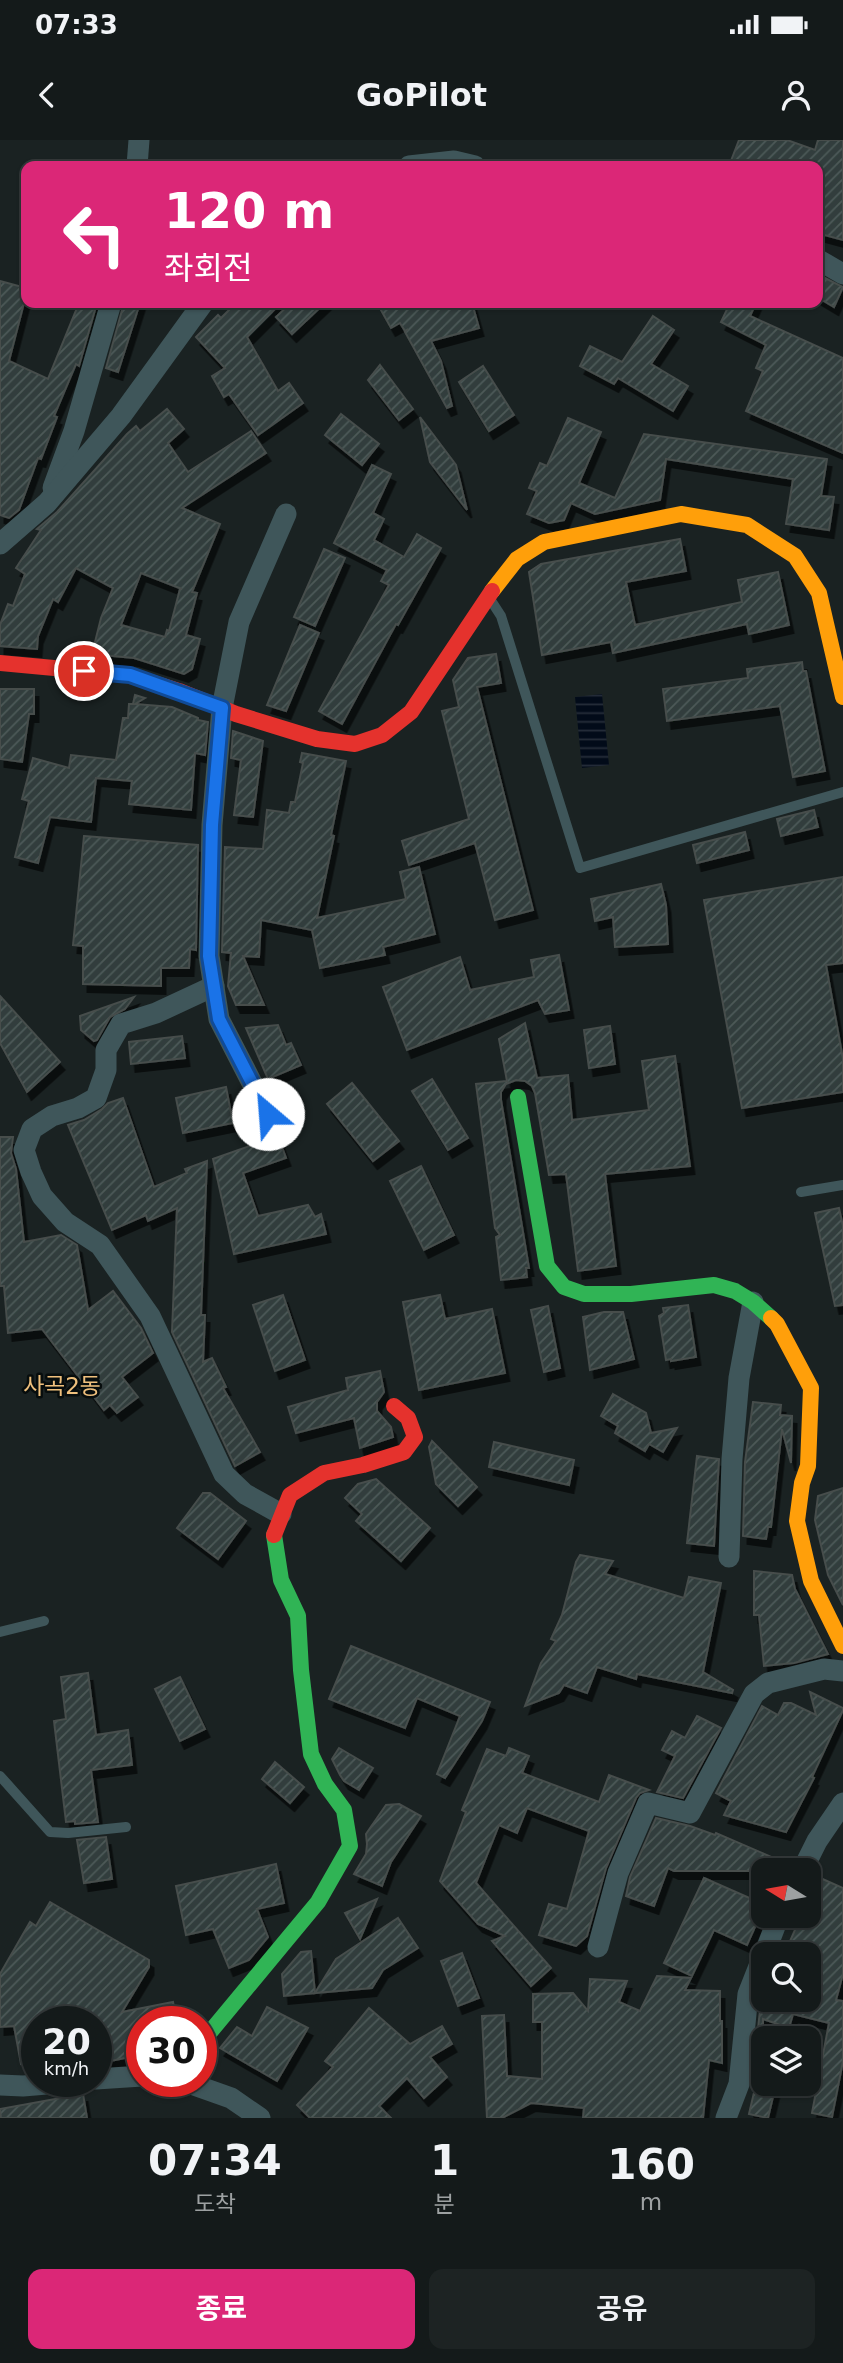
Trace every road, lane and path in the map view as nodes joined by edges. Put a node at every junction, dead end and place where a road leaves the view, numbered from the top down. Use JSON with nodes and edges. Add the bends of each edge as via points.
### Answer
{"nodes":[{"id":1,"x":139,"y":140,"type":"edge"},
{"id":2,"x":137,"y":161,"type":"edge"},
{"id":3,"x":823,"y":262,"type":"edge"},
{"id":4,"x":843,"y":274,"type":"edge"},
{"id":5,"x":110,"y":308,"type":"edge"},
{"id":6,"x":199,"y":308,"type":"edge"},
{"id":7,"x":47,"y":503,"type":"junction"},
{"id":8,"x":286,"y":514,"type":"dead end"},
{"id":9,"x":0,"y":544,"type":"edge"},
{"id":10,"x":488,"y":596,"type":"junction"},
{"id":11,"x":0,"y":663,"type":"edge"},
{"id":12,"x":843,"y":697,"type":"edge"},
{"id":13,"x":222,"y":708,"type":"junction"},
{"id":14,"x":843,"y":792,"type":"edge"},
{"id":15,"x":214,"y":986,"type":"junction"},
{"id":16,"x":519,"y":1097,"type":"dead end"},
{"id":17,"x":268,"y":1114,"type":"dead end"},
{"id":18,"x":843,"y":1185,"type":"edge"},
{"id":19,"x":801,"y":1192,"type":"dead end"},
{"id":20,"x":753,"y":1302,"type":"junction"},
{"id":21,"x":394,"y":1406,"type":"dead end"},
{"id":22,"x":281,"y":1514,"type":"junction"},
{"id":23,"x":729,"y":1557,"type":"dead end"},
{"id":24,"x":44,"y":1620,"type":"dead end"},
{"id":25,"x":0,"y":1632,"type":"edge"},
{"id":26,"x":843,"y":1646,"type":"edge"},
{"id":27,"x":843,"y":1671,"type":"edge"},
{"id":28,"x":0,"y":1776,"type":"edge"},
{"id":29,"x":843,"y":1803,"type":"edge"},
{"id":30,"x":126,"y":1827,"type":"dead end"},
{"id":31,"x":808,"y":1858,"type":"edge"},
{"id":32,"x":598,"y":1947,"type":"dead end"},
{"id":33,"x":751,"y":1986,"type":"edge"},
{"id":34,"x":217,"y":2024,"type":"edge"},
{"id":35,"x":0,"y":2085,"type":"edge"},
{"id":36,"x":21,"y":2086,"type":"edge"},
{"id":37,"x":217,"y":2093,"type":"edge"},
{"id":38,"x":260,"y":2118,"type":"edge"},
{"id":39,"x":726,"y":2118,"type":"edge"}],
"edges":[{"from":1,"to":2,"type":"street"},
{"from":3,"to":4,"type":"street"},
{"from":5,"to":7,"type":"street","via":[[74,431]]},
{"from":6,"to":7,"type":"street","via":[[121,416]]},
{"from":7,"to":9,"type":"street"},
{"from":8,"to":13,"type":"street","via":[[239,622]]},
{"from":10,"to":12,"type":"street","via":[[517,559],[544,542],[681,514],[747,526],[796,556],[819,593]]},
{"from":10,"to":13,"type":"street","via":[[411,712],[382,736],[355,744],[317,739]]},
{"from":10,"to":14,"type":"lane","via":[[502,616],[580,868]]},
{"from":11,"to":13,"type":"street","via":[[130,675]]},
{"from":13,"to":15,"type":"street","via":[[212,825],[209,956]]},
{"from":15,"to":17,"type":"street","via":[[219,1019]]},
{"from":15,"to":22,"type":"street","via":[[121,1024],[106,1050],[106,1070],[96,1098],[32,1129],[24,1150],[42,1196],[65,1222],[100,1245],[150,1317],[224,1474],[245,1494]]},
{"from":16,"to":20,"type":"street","via":[[547,1266],[564,1287],[584,1294],[631,1294],[714,1285]]},
{"from":18,"to":19,"type":"lane"},
{"from":20,"to":23,"type":"street","via":[[739,1378]]},
{"from":20,"to":26,"type":"street","via":[[776,1324],[811,1388],[808,1466],[797,1521],[811,1581]]},
{"from":21,"to":22,"type":"street","via":[[408,1418],[415,1437],[404,1452],[324,1473],[290,1494]]},
{"from":22,"to":34,"type":"street","via":[[273,1537],[281,1580],[298,1616],[311,1754],[344,1810],[351,1846],[318,1902]]},
{"from":24,"to":25,"type":"lane"},
{"from":27,"to":32,"type":"street","via":[[824,1670],[768,1683],[754,1694],[690,1814],[648,1802],[618,1872]]},
{"from":28,"to":30,"type":"lane","via":[[50,1832]]},
{"from":29,"to":31,"type":"street"},
{"from":33,"to":39,"type":"street","via":[[739,2084]]},
{"from":35,"to":36,"type":"street"},
{"from":37,"to":38,"type":"street"}]}
